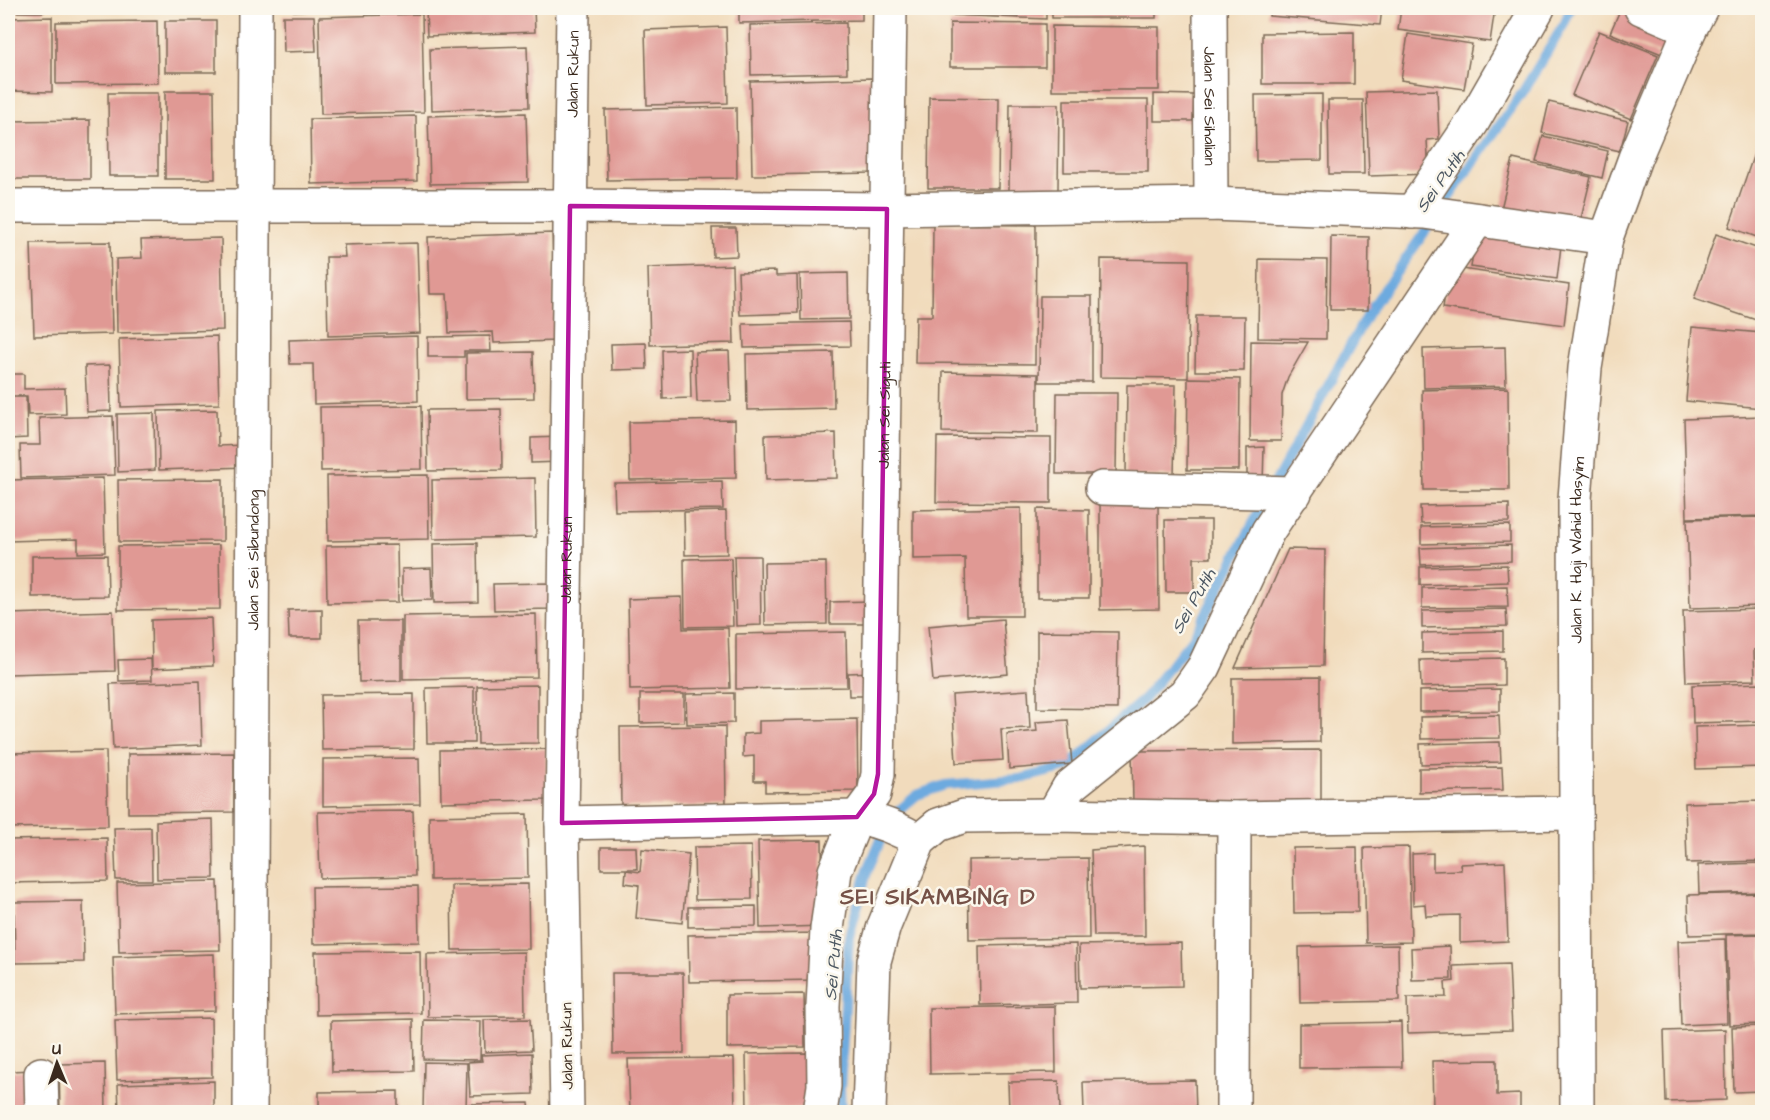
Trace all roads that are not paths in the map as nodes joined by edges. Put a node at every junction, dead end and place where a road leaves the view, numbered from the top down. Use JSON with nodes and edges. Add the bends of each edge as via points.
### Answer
{"nodes":[{"id":1,"x":255,"y":8,"type":"edge"},
{"id":2,"x":573,"y":8,"type":"edge"},
{"id":3,"x":890,"y":8,"type":"edge"},
{"id":4,"x":1210,"y":8,"type":"edge"},
{"id":5,"x":1538,"y":8,"type":"edge"},
{"id":6,"x":1641,"y":8,"type":"edge"},
{"id":7,"x":1695,"y":18,"type":"edge"},
{"id":8,"x":1211,"y":204,"type":"junction"},
{"id":9,"x":8,"y":206,"type":"edge"},
{"id":10,"x":254,"y":206,"type":"junction"},
{"id":11,"x":570,"y":206,"type":"junction"},
{"id":12,"x":887,"y":209,"type":"junction"},
{"id":13,"x":1418,"y":212,"type":"junction"},
{"id":14,"x":1469,"y":218,"type":"junction"},
{"id":15,"x":1606,"y":238,"type":"junction"},
{"id":16,"x":1102,"y":488,"type":"dead end"},
{"id":17,"x":1280,"y":492,"type":"junction"},
{"id":18,"x":1576,"y":813,"type":"junction"},
{"id":19,"x":1053,"y":815,"type":"junction"},
{"id":20,"x":1234,"y":818,"type":"junction"},
{"id":21,"x":562,"y":823,"type":"junction"},
{"id":22,"x":888,"y":827,"type":"junction"},
{"id":23,"x":41,"y":1074,"type":"dead end"},
{"id":24,"x":42,"y":1113,"type":"edge"},
{"id":25,"x":250,"y":1113,"type":"edge"},
{"id":26,"x":567,"y":1113,"type":"edge"},
{"id":27,"x":820,"y":1113,"type":"edge"},
{"id":28,"x":869,"y":1113,"type":"edge"},
{"id":29,"x":1233,"y":1113,"type":"edge"},
{"id":30,"x":1577,"y":1113,"type":"edge"}],
"edges":[{"from":1,"to":10,"type":"street","name":"Jalan Sei Sibundong"},
{"from":2,"to":11,"type":"street","name":"Jalan Rukun"},
{"from":3,"to":12,"type":"street","name":"Jalan Sei Siguti"},
{"from":4,"to":8,"type":"street","name":"Jalan Sei Sihalian"},
{"from":5,"to":13,"type":"street"},
{"from":6,"to":7,"type":"street"},
{"from":7,"to":15,"type":"street","name":"Jalan K. Haji Wahid Hasyim","via":[[1635,158]]},
{"from":8,"to":12,"type":"street"},
{"from":8,"to":13,"type":"street"},
{"from":9,"to":10,"type":"street"},
{"from":10,"to":11,"type":"street"},
{"from":10,"to":25,"type":"street","name":"Jalan Sei Sibundong"},
{"from":11,"to":12,"type":"street"},
{"from":11,"to":21,"type":"street","name":"Jalan Rukun"},
{"from":12,"to":22,"type":"street","name":"Jalan Sei Siguti","via":[[878,774],[874,794]]},
{"from":13,"to":14,"type":"street"},
{"from":14,"to":15,"type":"street"},
{"from":14,"to":17,"type":"street"},
{"from":15,"to":18,"type":"street","name":"Jalan K. Haji Wahid Hasyim","via":[[1585,368],[1575,499]]},
{"from":16,"to":17,"type":"street"},
{"from":17,"to":19,"type":"street","via":[[1268,531],[1204,667],[1185,694],[1069,787]]},
{"from":18,"to":20,"type":"street"},
{"from":18,"to":30,"type":"street","name":"Jalan K. Haji Wahid Hasyim"},
{"from":19,"to":20,"type":"street"},
{"from":19,"to":22,"type":"street","via":[[964,816],[938,825]]},
{"from":20,"to":29,"type":"street"},
{"from":21,"to":22,"type":"street"},
{"from":21,"to":26,"type":"street","name":"Jalan Rukun"},
{"from":22,"to":27,"type":"street","via":[[835,871],[827,929]]},
{"from":22,"to":28,"type":"street","via":[[884,926],[874,961]]},
{"from":23,"to":24,"type":"street"}]}
